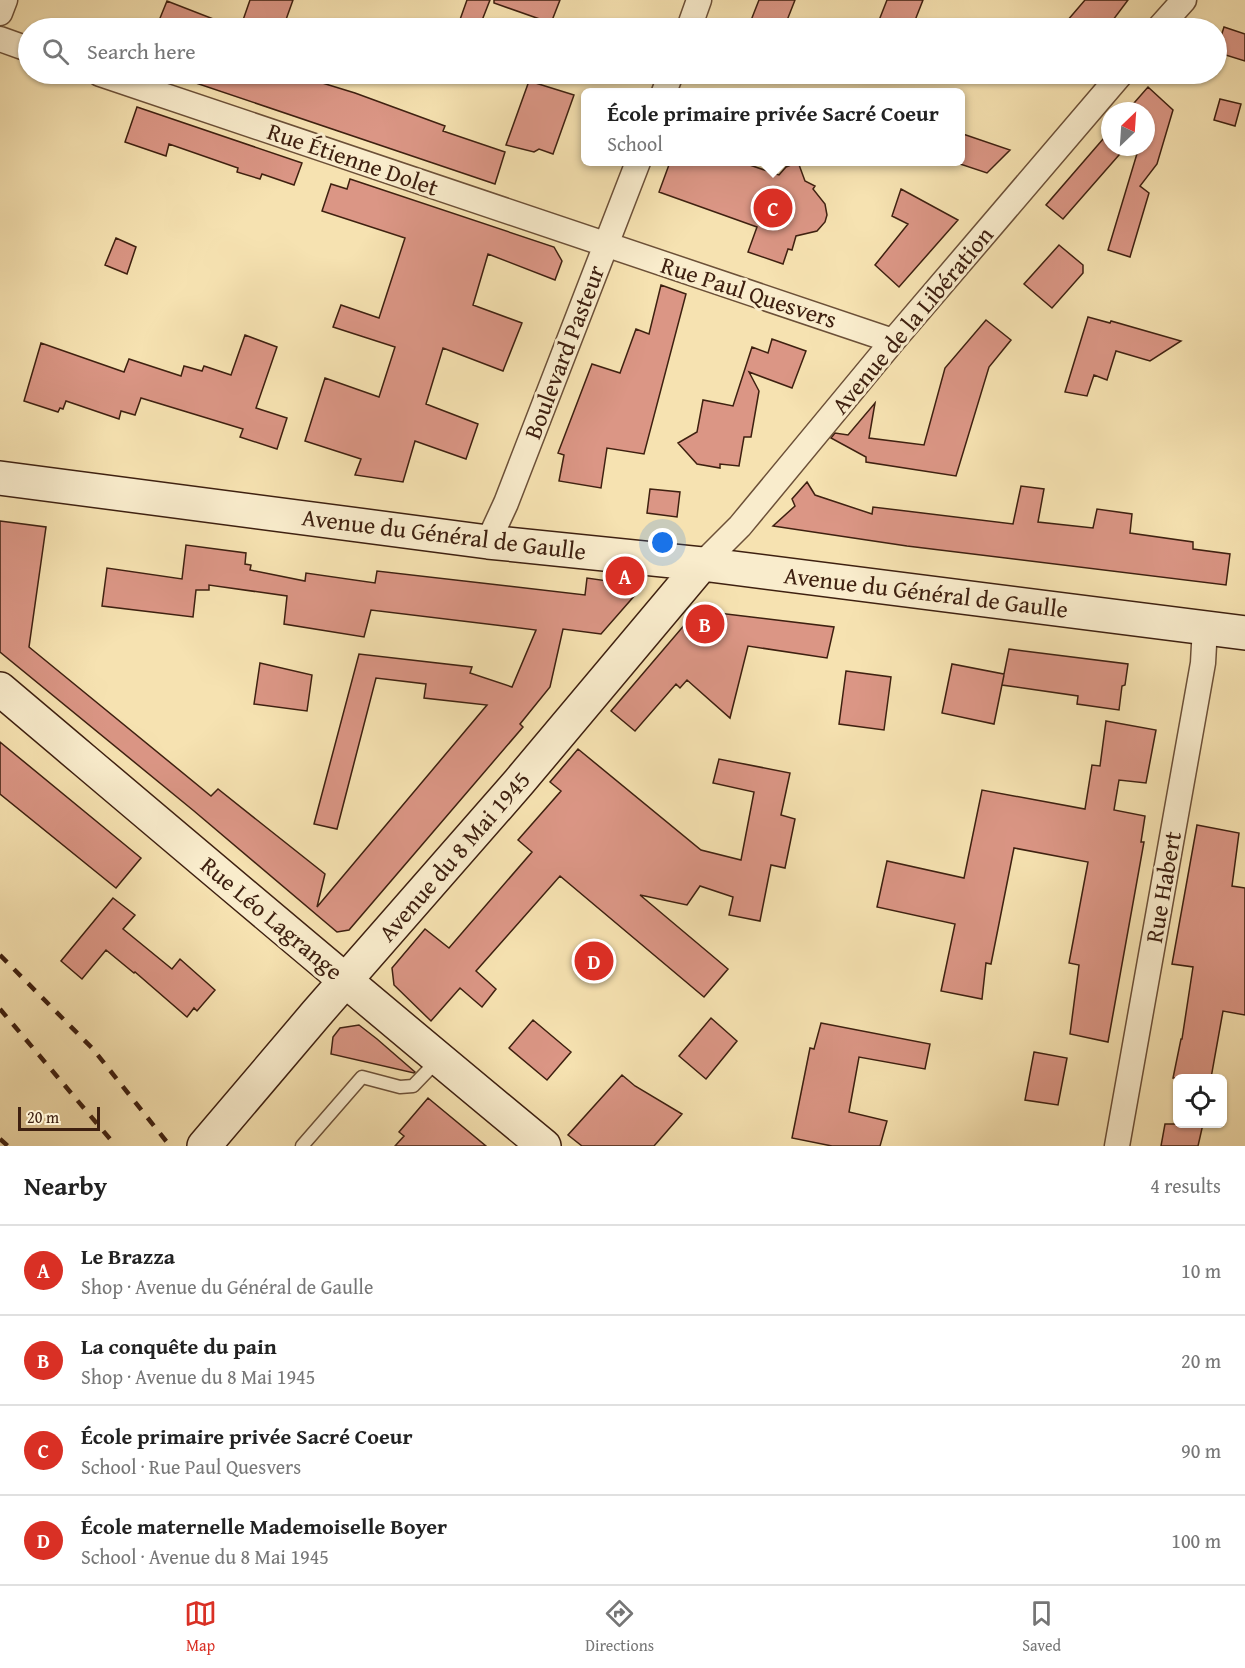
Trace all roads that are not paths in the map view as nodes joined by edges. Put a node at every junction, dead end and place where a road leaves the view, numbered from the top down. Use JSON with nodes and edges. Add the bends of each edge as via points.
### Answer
{"nodes":[{"id":1,"x":5,"y":0,"type":"edge"},
{"id":2,"x":699,"y":0,"type":"edge"},
{"id":3,"x":1184,"y":0,"type":"edge"},
{"id":4,"x":0,"y":13,"type":"edge"},
{"id":5,"x":692,"y":18,"type":"edge"},
{"id":6,"x":1169,"y":18,"type":"edge"},
{"id":7,"x":0,"y":39,"type":"edge"},
{"id":8,"x":18,"y":46,"type":"edge"},
{"id":9,"x":130,"y":84,"type":"edge"},
{"id":10,"x":1112,"y":84,"type":"edge"},
{"id":11,"x":636,"y":166,"type":"edge"},
{"id":12,"x":606,"y":244,"type":"junction"},
{"id":13,"x":893,"y":341,"type":"junction"},
{"id":14,"x":0,"y":478,"type":"edge"},
{"id":15,"x":488,"y":542,"type":"junction"},
{"id":16,"x":702,"y":564,"type":"junction"},
{"id":17,"x":1205,"y":627,"type":"junction"},
{"id":18,"x":1245,"y":633,"type":"edge"},
{"id":19,"x":0,"y":689,"type":"edge"},
{"id":20,"x":346,"y":981,"type":"junction"},
{"id":21,"x":438,"y":1059,"type":"junction"},
{"id":22,"x":204,"y":1146,"type":"edge"},
{"id":23,"x":302,"y":1146,"type":"edge"},
{"id":24,"x":544,"y":1146,"type":"edge"},
{"id":25,"x":1117,"y":1146,"type":"edge"}],
"edges":[{"from":1,"to":4,"type":"street"},
{"from":2,"to":5,"type":"street"},
{"from":3,"to":6,"type":"street"},
{"from":7,"to":8,"type":"street"},
{"from":9,"to":12,"type":"street","name":"Rue Étienne Dolet"},
{"from":10,"to":13,"type":"street","name":"Avenue de la Libération"},
{"from":11,"to":12,"type":"street","name":"Boulevard Pasteur"},
{"from":12,"to":13,"type":"street","name":"Rue Paul Quesvers"},
{"from":12,"to":15,"type":"street","name":"Boulevard Pasteur"},
{"from":13,"to":16,"type":"street","name":"Avenue de la Libération","via":[[740,526]]},
{"from":14,"to":15,"type":"main road","name":"Avenue du Général de Gaulle"},
{"from":15,"to":16,"type":"main road","name":"Avenue du Général de Gaulle"},
{"from":16,"to":17,"type":"main road","name":"Avenue du Général de Gaulle"},
{"from":16,"to":20,"type":"main road","name":"Avenue du 8 Mai 1945"},
{"from":17,"to":18,"type":"main road","name":"Avenue du Général de Gaulle"},
{"from":17,"to":25,"type":"street","name":"Rue Habert","via":[[1203,663]]},
{"from":19,"to":20,"type":"main road","name":"Rue Léo Lagrange"},
{"from":20,"to":21,"type":"main road","name":"Rue Léo Lagrange"},
{"from":20,"to":22,"type":"main road","name":"Avenue du 8 Mai 1945"},
{"from":21,"to":23,"type":"lane","via":[[413,1086],[400,1087],[362,1077]]},
{"from":21,"to":24,"type":"main road","name":"Rue Léo Lagrange"}]}
